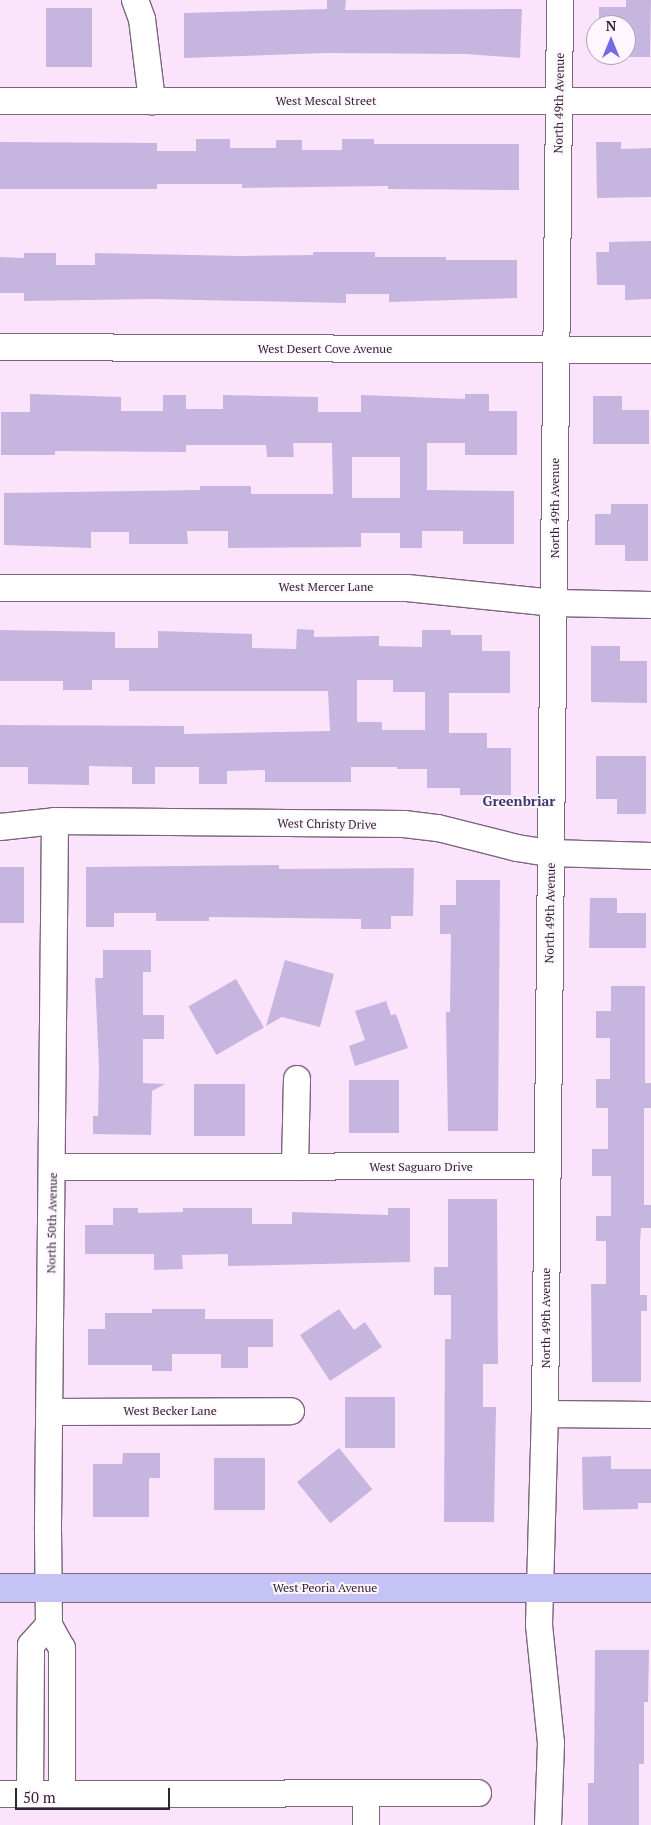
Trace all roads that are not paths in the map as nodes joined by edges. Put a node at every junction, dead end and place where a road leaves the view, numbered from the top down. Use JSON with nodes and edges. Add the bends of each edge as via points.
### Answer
{"nodes":[{"id":1,"x":135,"y":0,"type":"edge"},
{"id":2,"x":560,"y":0,"type":"edge"},
{"id":3,"x":0,"y":101,"type":"edge"},
{"id":4,"x":152,"y":101,"type":"junction"},
{"id":5,"x":560,"y":101,"type":"junction"},
{"id":6,"x":651,"y":101,"type":"edge"},
{"id":7,"x":0,"y":347,"type":"edge"},
{"id":8,"x":556,"y":349,"type":"junction"},
{"id":9,"x":651,"y":350,"type":"edge"},
{"id":10,"x":0,"y":588,"type":"edge"},
{"id":11,"x":554,"y":603,"type":"junction"},
{"id":12,"x":651,"y":605,"type":"edge"},
{"id":13,"x":55,"y":821,"type":"junction"},
{"id":14,"x":0,"y":827,"type":"edge"},
{"id":15,"x":550,"y":853,"type":"junction"},
{"id":16,"x":651,"y":856,"type":"edge"},
{"id":17,"x":297,"y":1079,"type":"dead end"},
{"id":18,"x":547,"y":1166,"type":"junction"},
{"id":19,"x":52,"y":1167,"type":"junction"},
{"id":20,"x":296,"y":1167,"type":"junction"},
{"id":21,"x":291,"y":1411,"type":"dead end"},
{"id":22,"x":49,"y":1412,"type":"junction"},
{"id":23,"x":545,"y":1414,"type":"junction"},
{"id":24,"x":651,"y":1414,"type":"edge"},
{"id":25,"x":0,"y":1588,"type":"edge"},
{"id":26,"x":48,"y":1588,"type":"junction"},
{"id":27,"x":540,"y":1588,"type":"junction"},
{"id":28,"x":651,"y":1588,"type":"edge"},
{"id":29,"x":49,"y":1625,"type":"junction"},
{"id":30,"x":478,"y":1793,"type":"dead end"},
{"id":31,"x":0,"y":1794,"type":"edge"},
{"id":32,"x":30,"y":1794,"type":"junction"},
{"id":33,"x":62,"y":1794,"type":"junction"},
{"id":34,"x":366,"y":1794,"type":"junction"},
{"id":35,"x":366,"y":1825,"type":"edge"},
{"id":36,"x":548,"y":1825,"type":"edge"}],
"edges":[{"from":1,"to":4,"type":"street","via":[[142,19]]},
{"from":2,"to":5,"type":"street","name":"North 49th Avenue"},
{"from":3,"to":4,"type":"street","name":"West Mescal Street"},
{"from":4,"to":5,"type":"street","name":"West Mescal Street"},
{"from":5,"to":6,"type":"street","name":"West Mescal Street"},
{"from":5,"to":8,"type":"street","name":"North 49th Avenue"},
{"from":7,"to":8,"type":"street","name":"West Desert Cove Avenue"},
{"from":8,"to":9,"type":"street","name":"West Desert Cove Avenue"},
{"from":8,"to":11,"type":"street","name":"North 49th Avenue"},
{"from":10,"to":11,"type":"street","name":"West Mercer Lane","via":[[407,588]]},
{"from":11,"to":12,"type":"street","name":"West Mercer Lane"},
{"from":11,"to":15,"type":"street","name":"North 49th Avenue"},
{"from":13,"to":14,"type":"street","name":"West Christy Drive"},
{"from":13,"to":15,"type":"street","name":"West Christy Drive","via":[[404,824],[438,828]]},
{"from":13,"to":19,"type":"street","name":"North 50th Avenue"},
{"from":15,"to":16,"type":"street","name":"West Christy Drive"},
{"from":15,"to":18,"type":"street","name":"North 49th Avenue"},
{"from":17,"to":20,"type":"street"},
{"from":18,"to":20,"type":"street","name":"West Saguaro Drive"},
{"from":18,"to":23,"type":"street","name":"North 49th Avenue"},
{"from":19,"to":20,"type":"street","name":"West Saguaro Drive"},
{"from":19,"to":22,"type":"street","name":"North 50th Avenue"},
{"from":21,"to":22,"type":"street","name":"West Becker Lane"},
{"from":22,"to":26,"type":"street","name":"North 50th Avenue"},
{"from":23,"to":24,"type":"street"},
{"from":23,"to":27,"type":"street","name":"North 49th Avenue"},
{"from":25,"to":26,"type":"main road","name":"West Peoria Avenue"},
{"from":26,"to":27,"type":"main road","name":"West Peoria Avenue"},
{"from":26,"to":29,"type":"street","name":"North 50th Avenue"},
{"from":27,"to":28,"type":"main road","name":"West Peoria Avenue"},
{"from":27,"to":36,"type":"street","name":"North 49th Avenue","via":[[539,1625],[551,1743]]},
{"from":29,"to":32,"type":"street","via":[[31,1645]]},
{"from":29,"to":33,"type":"street","via":[[62,1648]]},
{"from":30,"to":34,"type":"street"},
{"from":31,"to":32,"type":"street"},
{"from":32,"to":33,"type":"street"},
{"from":33,"to":34,"type":"street"},
{"from":34,"to":35,"type":"street"}]}
